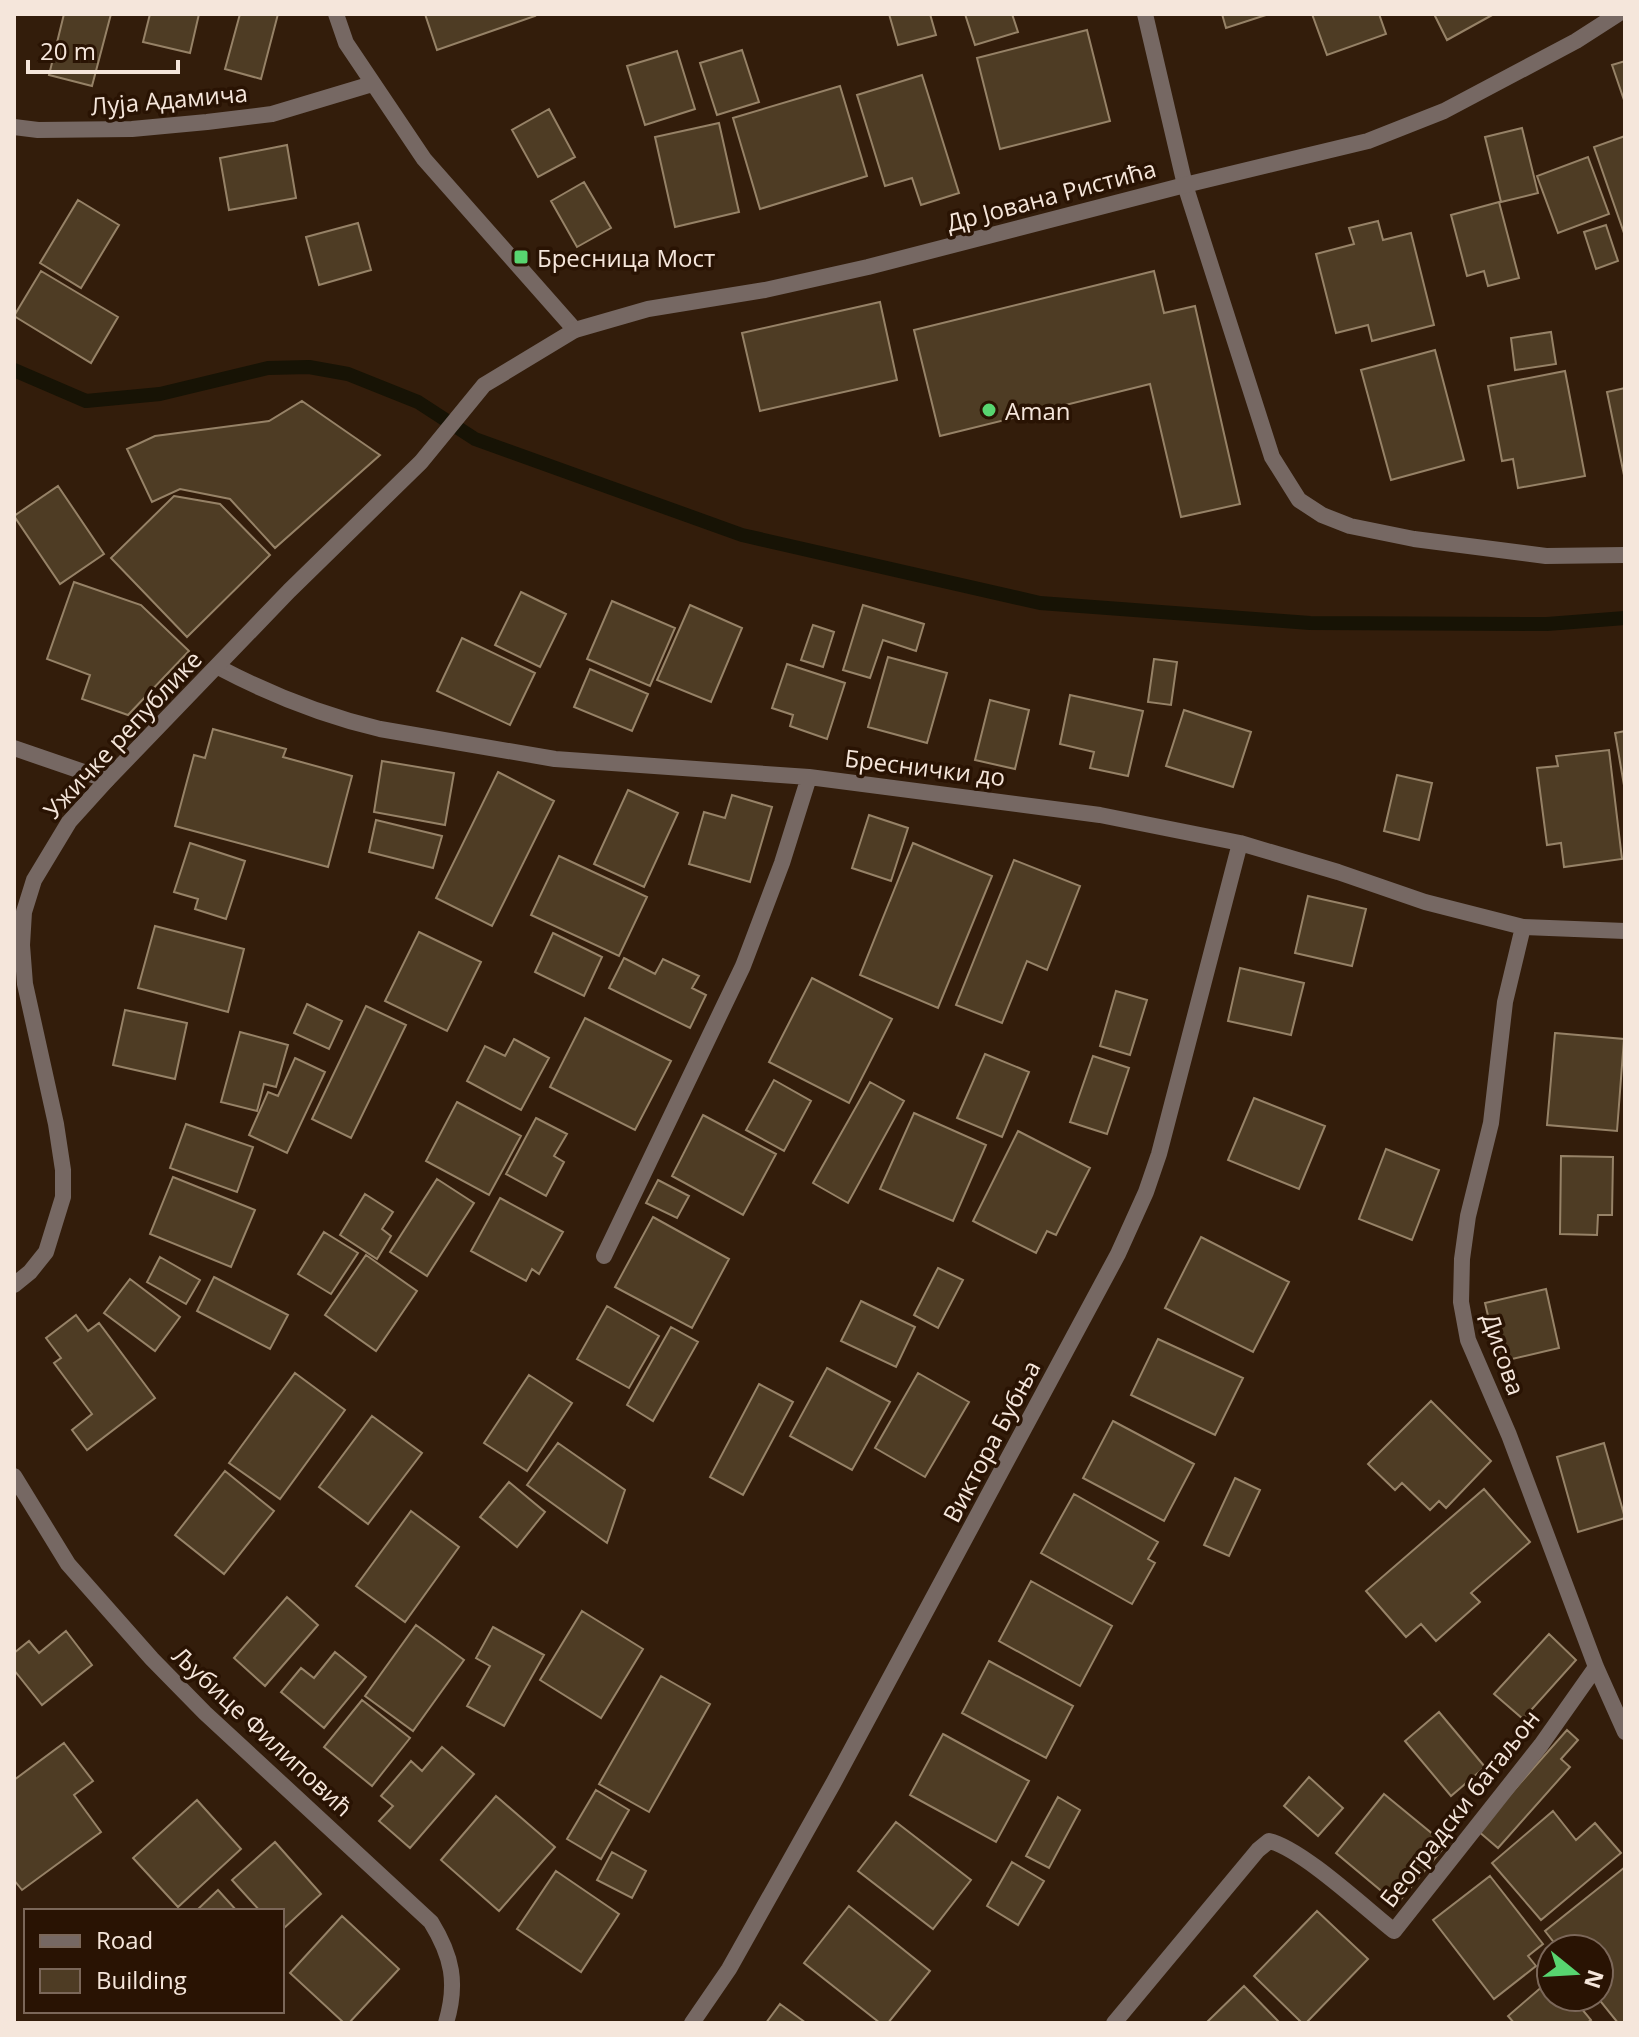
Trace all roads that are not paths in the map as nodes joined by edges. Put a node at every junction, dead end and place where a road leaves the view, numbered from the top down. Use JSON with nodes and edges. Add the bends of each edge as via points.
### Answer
{"nodes":[{"id":1,"x":336,"y":14,"type":"edge"},
{"id":2,"x":1145,"y":14,"type":"edge"},
{"id":3,"x":1618,"y":14,"type":"edge"},
{"id":4,"x":372,"y":84,"type":"junction"},
{"id":5,"x":14,"y":127,"type":"edge"},
{"id":6,"x":1185,"y":185,"type":"junction"},
{"id":7,"x":575,"y":330,"type":"junction"},
{"id":8,"x":484,"y":385,"type":"joint"},
{"id":9,"x":1625,"y":555,"type":"edge"},
{"id":10,"x":218,"y":667,"type":"junction"},
{"id":11,"x":14,"y":748,"type":"edge"},
{"id":12,"x":809,"y":777,"type":"junction"},
{"id":13,"x":107,"y":780,"type":"junction"},
{"id":14,"x":1240,"y":843,"type":"junction"},
{"id":15,"x":1523,"y":927,"type":"junction"},
{"id":16,"x":1625,"y":931,"type":"edge"},
{"id":17,"x":604,"y":1256,"type":"dead end"},
{"id":18,"x":14,"y":1285,"type":"edge"},
{"id":19,"x":14,"y":1476,"type":"edge"},
{"id":20,"x":1596,"y":1667,"type":"junction"},
{"id":21,"x":1625,"y":1732,"type":"edge"},
{"id":22,"x":446,"y":2023,"type":"edge"},
{"id":23,"x":692,"y":2023,"type":"edge"},
{"id":24,"x":1114,"y":2023,"type":"edge"}],
"edges":[{"from":1,"to":4,"type":"street","via":[[346,43]]},
{"from":2,"to":6,"type":"street"},
{"from":3,"to":6,"type":"street","name":"Др Јована Ристића","via":[[1502,81],[1411,125],[1368,141]]},
{"from":4,"to":5,"type":"street","name":"Луја Адамича","via":[[272,114],[207,122],[132,129]]},
{"from":4,"to":7,"type":"street","via":[[424,159]]},
{"from":6,"to":7,"type":"street","name":"Др Јована Ристића","via":[[868,267],[648,309]]},
{"from":6,"to":9,"type":"street","via":[[1272,457],[1299,500],[1350,526],[1414,539],[1546,556]]},
{"from":7,"to":8,"type":"street","name":"Др Јована Ристића"},
{"from":8,"to":10,"type":"street","name":"Ужичке републике","via":[[421,462]]},
{"from":10,"to":12,"type":"street","name":"Бреснички до","via":[[268,694],[380,729],[555,759]]},
{"from":10,"to":13,"type":"street","name":"Ужичке републике"},
{"from":11,"to":13,"type":"street"},
{"from":12,"to":14,"type":"street","name":"Бреснички до","via":[[1100,815]]},
{"from":12,"to":17,"type":"street","via":[[743,966]]},
{"from":13,"to":18,"type":"street","name":"Ужичке републике","via":[[51,850],[24,912],[25,984],[56,1124],[63,1197],[46,1252]]},
{"from":14,"to":15,"type":"street","name":"Бреснички до"},
{"from":14,"to":23,"type":"street","name":"Виктора Бубња","via":[[1159,1154],[1136,1216],[834,1782],[729,1969]]},
{"from":15,"to":16,"type":"street","name":"Бреснички до"},
{"from":15,"to":20,"type":"street","name":"Дисова","via":[[1505,1002],[1483,1166],[1468,1216],[1461,1302],[1468,1340]]},
{"from":19,"to":22,"type":"street","name":"Љубице Филиповић","via":[[68,1564],[152,1659],[431,1922],[452,1965]]},
{"from":20,"to":21,"type":"street","name":"Дисова"},
{"from":20,"to":24,"type":"street","name":"Београдски батаљон","via":[[1394,1931],[1301,1857],[1269,1841]]}]}
